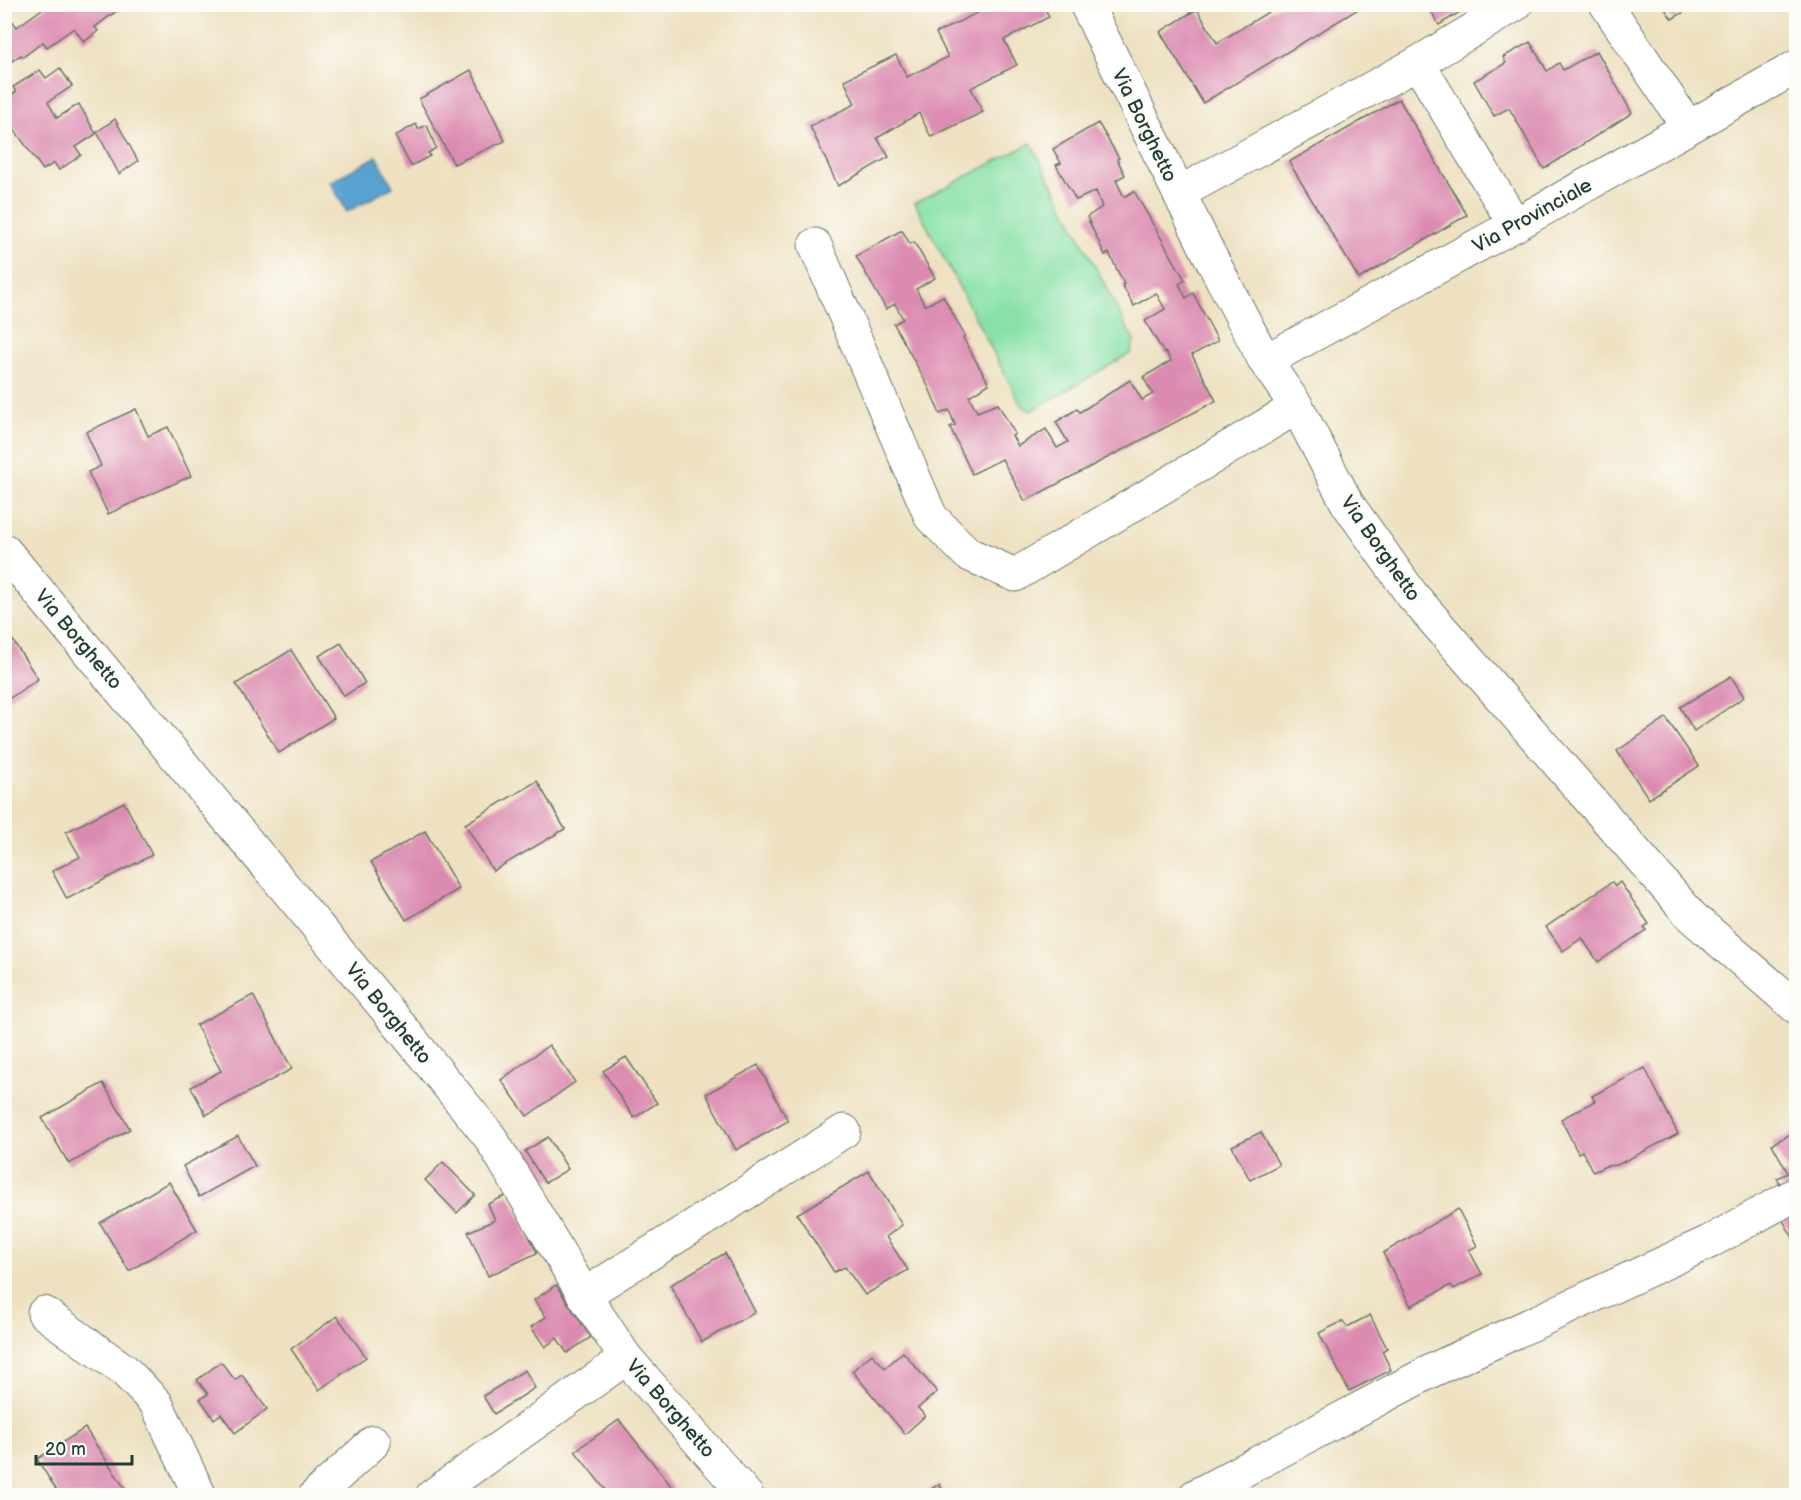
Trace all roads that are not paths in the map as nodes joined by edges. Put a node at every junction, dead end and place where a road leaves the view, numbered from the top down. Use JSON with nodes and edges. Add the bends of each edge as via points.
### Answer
{"nodes":[{"id":1,"x":1086,"y":4,"type":"edge"},
{"id":2,"x":1516,"y":4,"type":"edge"},
{"id":3,"x":1606,"y":4,"type":"edge"},
{"id":4,"x":1418,"y":63,"type":"junction"},
{"id":5,"x":1797,"y":67,"type":"edge"},
{"id":6,"x":1688,"y":127,"type":"junction"},
{"id":7,"x":1179,"y":193,"type":"junction"},
{"id":8,"x":1515,"y":225,"type":"junction"},
{"id":9,"x":815,"y":245,"type":"dead end"},
{"id":10,"x":1265,"y":361,"type":"junction"},
{"id":11,"x":1297,"y":407,"type":"junction"},
{"id":12,"x":4,"y":549,"type":"edge"},
{"id":13,"x":1797,"y":1007,"type":"edge"},
{"id":14,"x":844,"y":1131,"type":"dead end"},
{"id":15,"x":1797,"y":1194,"type":"edge"},
{"id":16,"x":584,"y":1295,"type":"junction"},
{"id":17,"x":44,"y":1313,"type":"dead end"},
{"id":18,"x":626,"y":1358,"type":"junction"},
{"id":19,"x":374,"y":1442,"type":"dead end"},
{"id":20,"x":200,"y":1496,"type":"edge"},
{"id":21,"x":315,"y":1496,"type":"edge"},
{"id":22,"x":432,"y":1496,"type":"edge"},
{"id":23,"x":747,"y":1496,"type":"edge"},
{"id":24,"x":1195,"y":1496,"type":"edge"}],
"edges":[{"from":1,"to":7,"type":"street","name":"Via Borghetto"},
{"from":2,"to":4,"type":"street"},
{"from":3,"to":6,"type":"street"},
{"from":4,"to":7,"type":"street"},
{"from":4,"to":8,"type":"street"},
{"from":5,"to":6,"type":"street","name":"Via Provinciale"},
{"from":6,"to":8,"type":"street","name":"Via Provinciale"},
{"from":7,"to":10,"type":"street","name":"Via Borghetto"},
{"from":8,"to":10,"type":"street","name":"Via Provinciale"},
{"from":9,"to":11,"type":"street","via":[[932,517],[968,554],[1015,575]]},
{"from":10,"to":11,"type":"street","name":"Via Borghetto"},
{"from":11,"to":13,"type":"street","name":"Via Borghetto","via":[[1347,503],[1412,595],[1692,917]]},
{"from":12,"to":16,"type":"street","name":"Via Borghetto","via":[[490,1137]]},
{"from":14,"to":16,"type":"street"},
{"from":15,"to":24,"type":"street","via":[[1709,1242],[1433,1370]]},
{"from":16,"to":18,"type":"street","name":"Via Borghetto"},
{"from":17,"to":20,"type":"street","via":[[123,1370],[156,1403]]},
{"from":18,"to":22,"type":"street"},
{"from":18,"to":23,"type":"street","name":"Via Borghetto"},
{"from":19,"to":21,"type":"street"}]}
